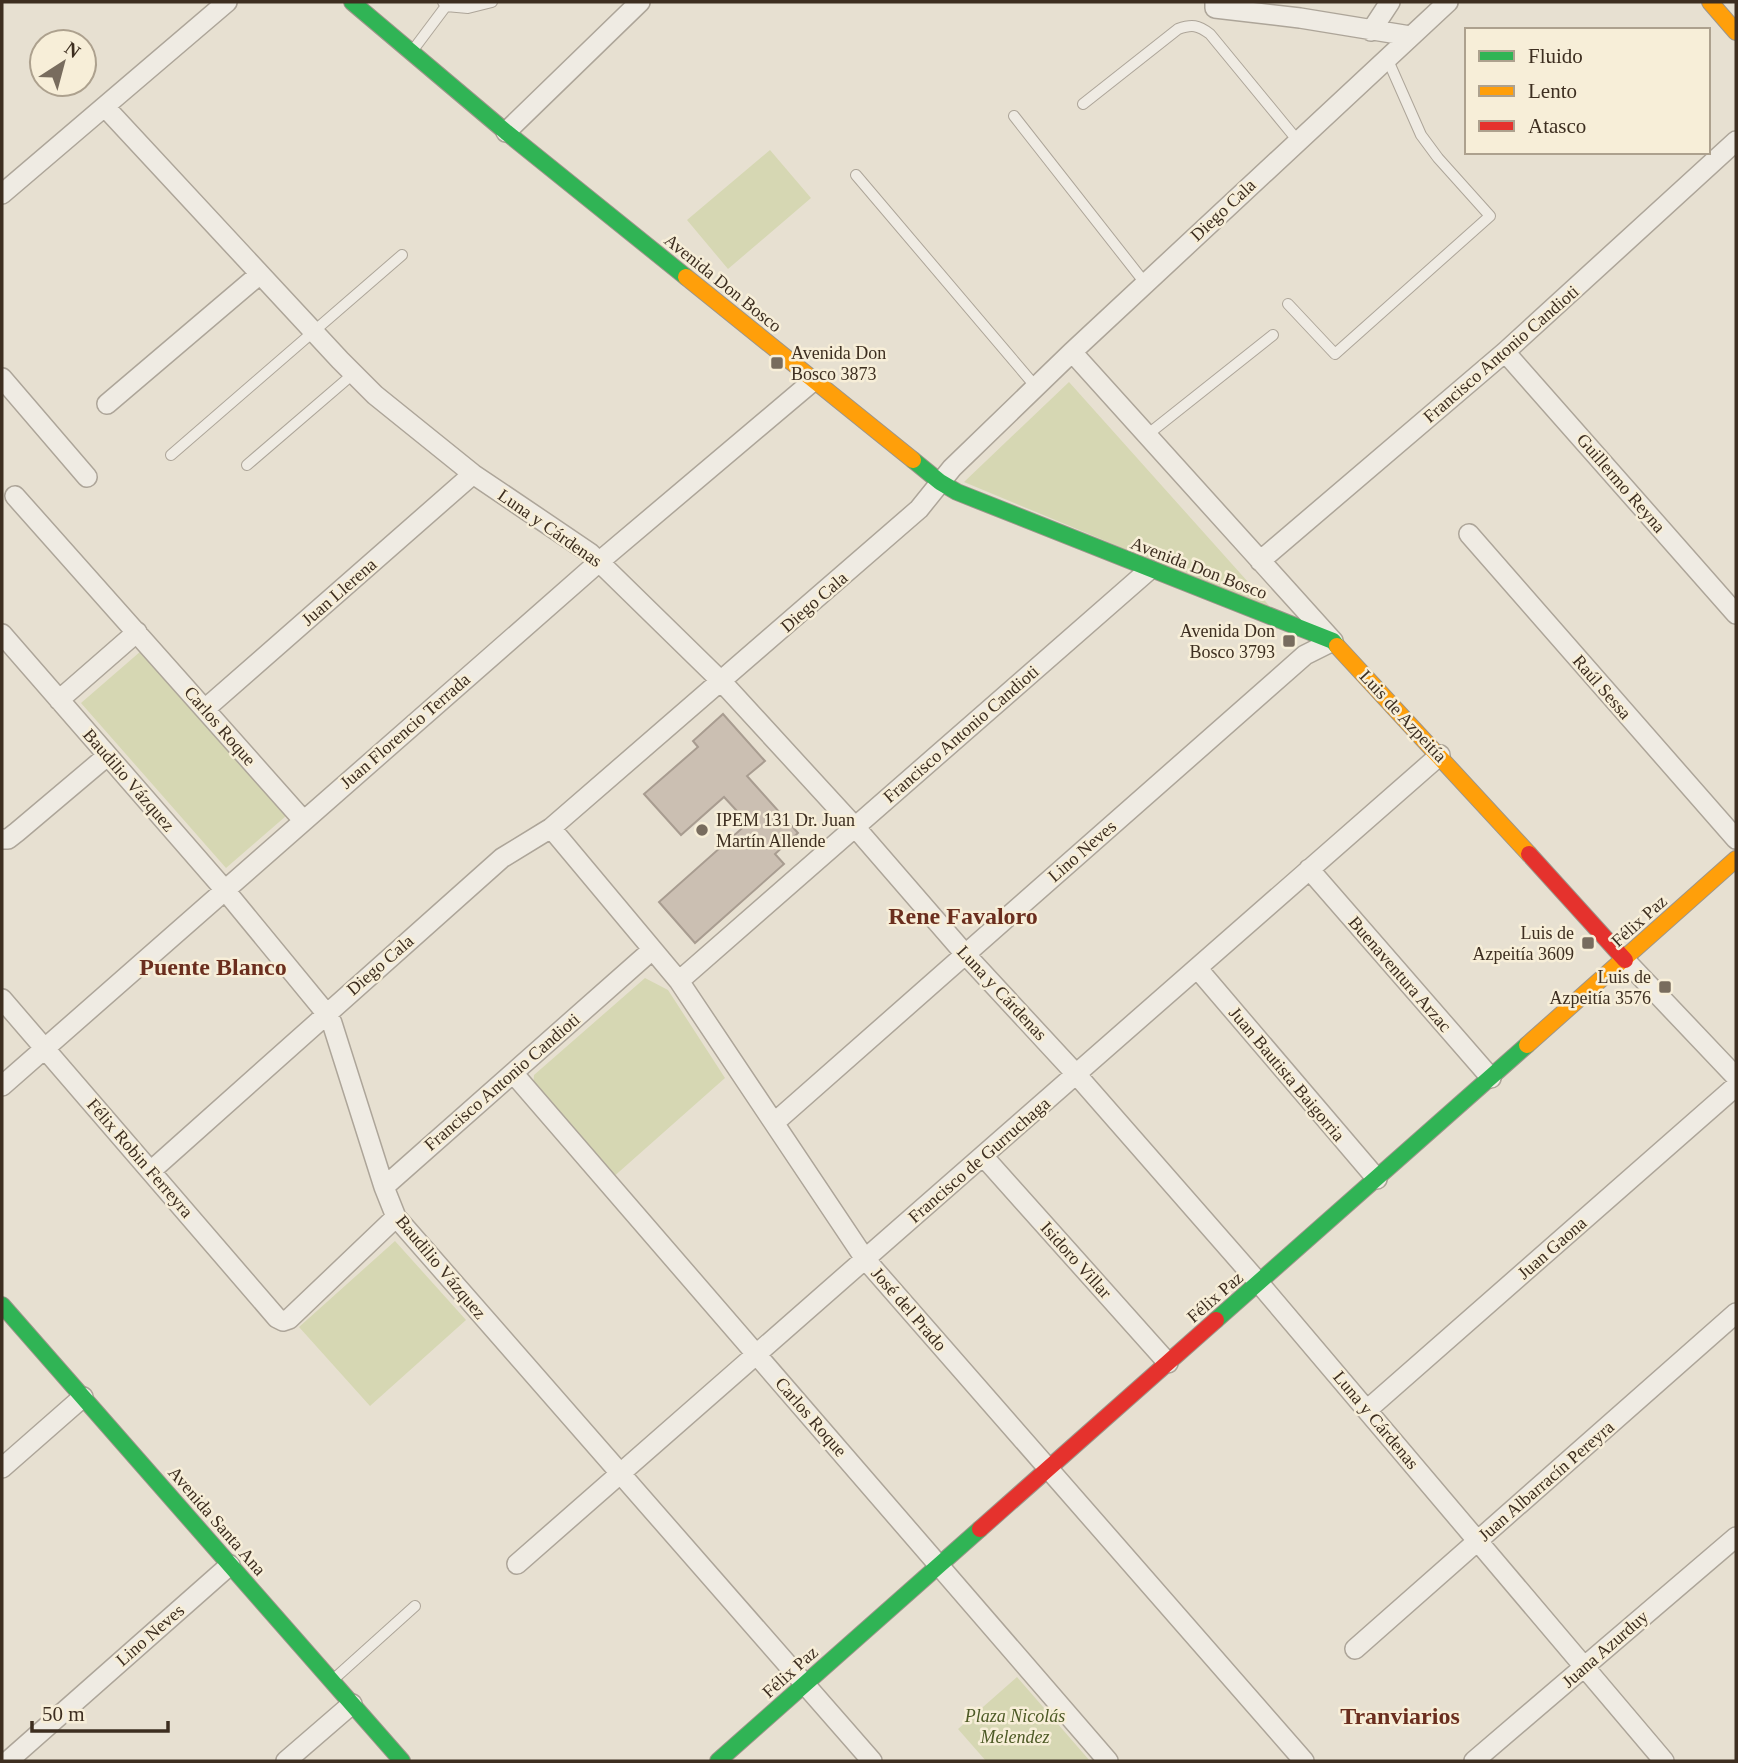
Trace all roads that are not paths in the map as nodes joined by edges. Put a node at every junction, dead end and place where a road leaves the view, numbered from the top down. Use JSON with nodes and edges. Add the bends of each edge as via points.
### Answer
{"nodes":[{"id":1,"x":352,"y":2,"type":"edge"},
{"id":2,"x":492,"y":2,"type":"edge"},
{"id":3,"x":640,"y":2,"type":"edge"},
{"id":4,"x":1215,"y":2,"type":"edge"},
{"id":5,"x":1390,"y":2,"type":"edge"},
{"id":6,"x":1448,"y":2,"type":"edge"},
{"id":7,"x":1710,"y":2,"type":"edge"},
{"id":8,"x":219,"y":4,"type":"edge"},
{"id":9,"x":444,"y":4,"type":"edge"},
{"id":10,"x":1300,"y":10,"type":"edge"},
{"id":11,"x":1371,"y":31,"type":"junction"},
{"id":12,"x":1736,"y":32,"type":"edge"},
{"id":13,"x":1410,"y":36,"type":"junction"},
{"id":14,"x":411,"y":52,"type":"junction"},
{"id":15,"x":1387,"y":58,"type":"junction"},
{"id":16,"x":1083,"y":104,"type":"dead end"},
{"id":17,"x":105,"y":107,"type":"junction"},
{"id":18,"x":1014,"y":116,"type":"dead end"},
{"id":19,"x":506,"y":132,"type":"junction"},
{"id":20,"x":1298,"y":141,"type":"junction"},
{"id":21,"x":1736,"y":141,"type":"edge"},
{"id":22,"x":856,"y":175,"type":"dead end"},
{"id":23,"x":2,"y":194,"type":"edge"},
{"id":24,"x":402,"y":255,"type":"dead end"},
{"id":25,"x":260,"y":274,"type":"junction"},
{"id":26,"x":1145,"y":284,"type":"junction"},
{"id":27,"x":1288,"y":304,"type":"dead end"},
{"id":28,"x":314,"y":333,"type":"junction"},
{"id":29,"x":1273,"y":335,"type":"dead end"},
{"id":30,"x":1072,"y":352,"type":"junction"},
{"id":31,"x":1505,"y":352,"type":"junction"},
{"id":32,"x":354,"y":374,"type":"junction"},
{"id":33,"x":2,"y":378,"type":"edge"},
{"id":34,"x":813,"y":380,"type":"junction"},
{"id":35,"x":1036,"y":387,"type":"junction"},
{"id":36,"x":107,"y":404,"type":"dead end"},
{"id":37,"x":1147,"y":435,"type":"junction"},
{"id":38,"x":171,"y":455,"type":"dead end"},
{"id":39,"x":247,"y":465,"type":"dead end"},
{"id":40,"x":473,"y":474,"type":"junction"},
{"id":41,"x":87,"y":477,"type":"dead end"},
{"id":42,"x":940,"y":482,"type":"junction"},
{"id":43,"x":15,"y":496,"type":"dead end"},
{"id":44,"x":1468,"y":534,"type":"dead end"},
{"id":45,"x":600,"y":561,"type":"junction"},
{"id":46,"x":1261,"y":561,"type":"junction"},
{"id":47,"x":1149,"y":570,"type":"junction"},
{"id":48,"x":1736,"y":614,"type":"edge"},
{"id":49,"x":137,"y":632,"type":"junction"},
{"id":50,"x":2,"y":634,"type":"edge"},
{"id":51,"x":1333,"y":641,"type":"junction"},
{"id":52,"x":722,"y":682,"type":"junction"},
{"id":53,"x":60,"y":700,"type":"junction"},
{"id":54,"x":205,"y":709,"type":"junction"},
{"id":55,"x":107,"y":755,"type":"junction"},
{"id":56,"x":1440,"y":755,"type":"junction"},
{"id":57,"x":303,"y":820,"type":"junction"},
{"id":58,"x":855,"y":827,"type":"junction"},
{"id":59,"x":551,"y":828,"type":"junction"},
{"id":60,"x":10,"y":835,"type":"edge"},
{"id":61,"x":1736,"y":839,"type":"edge"},
{"id":62,"x":1736,"y":859,"type":"edge"},
{"id":63,"x":1309,"y":869,"type":"junction"},
{"id":64,"x":224,"y":889,"type":"junction"},
{"id":65,"x":652,"y":950,"type":"junction"},
{"id":66,"x":965,"y":954,"type":"junction"},
{"id":67,"x":1625,"y":960,"type":"junction"},
{"id":68,"x":1197,"y":968,"type":"junction"},
{"id":69,"x":680,"y":981,"type":"junction"},
{"id":70,"x":2,"y":999,"type":"edge"},
{"id":71,"x":326,"y":1013,"type":"junction"},
{"id":72,"x":45,"y":1049,"type":"junction"},
{"id":73,"x":513,"y":1073,"type":"junction"},
{"id":74,"x":1076,"y":1074,"type":"junction"},
{"id":75,"x":1736,"y":1077,"type":"edge"},
{"id":76,"x":1491,"y":1078,"type":"junction"},
{"id":77,"x":2,"y":1086,"type":"edge"},
{"id":78,"x":1736,"y":1086,"type":"edge"},
{"id":79,"x":774,"y":1123,"type":"junction"},
{"id":80,"x":983,"y":1156,"type":"junction"},
{"id":81,"x":152,"y":1170,"type":"junction"},
{"id":82,"x":1377,"y":1179,"type":"junction"},
{"id":83,"x":384,"y":1187,"type":"junction"},
{"id":84,"x":396,"y":1217,"type":"junction"},
{"id":85,"x":865,"y":1259,"type":"junction"},
{"id":86,"x":1259,"y":1283,"type":"junction"},
{"id":87,"x":2,"y":1305,"type":"edge"},
{"id":88,"x":1736,"y":1313,"type":"edge"},
{"id":89,"x":757,"y":1354,"type":"junction"},
{"id":90,"x":1168,"y":1363,"type":"junction"},
{"id":91,"x":83,"y":1398,"type":"junction"},
{"id":92,"x":1367,"y":1410,"type":"junction"},
{"id":93,"x":2,"y":1468,"type":"edge"},
{"id":94,"x":1049,"y":1468,"type":"junction"},
{"id":95,"x":620,"y":1475,"type":"junction"},
{"id":96,"x":1736,"y":1537,"type":"edge"},
{"id":97,"x":1478,"y":1542,"type":"junction"},
{"id":98,"x":517,"y":1564,"type":"dead end"},
{"id":99,"x":230,"y":1565,"type":"junction"},
{"id":100,"x":937,"y":1565,"type":"junction"},
{"id":101,"x":415,"y":1606,"type":"dead end"},
{"id":102,"x":1355,"y":1649,"type":"dead end"},
{"id":103,"x":1585,"y":1667,"type":"junction"},
{"id":104,"x":332,"y":1681,"type":"junction"},
{"id":105,"x":806,"y":1685,"type":"junction"},
{"id":106,"x":352,"y":1704,"type":"junction"},
{"id":107,"x":8,"y":1761,"type":"edge"},
{"id":108,"x":286,"y":1761,"type":"edge"},
{"id":109,"x":402,"y":1761,"type":"edge"},
{"id":110,"x":718,"y":1761,"type":"edge"},
{"id":111,"x":872,"y":1761,"type":"edge"},
{"id":112,"x":1108,"y":1761,"type":"edge"},
{"id":113,"x":1304,"y":1761,"type":"edge"},
{"id":114,"x":1474,"y":1761,"type":"edge"},
{"id":115,"x":1664,"y":1761,"type":"edge"}],
"edges":[{"from":1,"to":14,"type":"main road","name":"Avenida Don Bosco"},
{"from":2,"to":9,"type":"lane","via":[[467,8]]},
{"from":3,"to":19,"type":"street"},
{"from":4,"to":10,"type":"street","via":[[1215,8]]},
{"from":5,"to":11,"type":"street"},
{"from":6,"to":13,"type":"street","name":"Diego Cala"},
{"from":7,"to":12,"type":"main road"},
{"from":8,"to":17,"type":"street"},
{"from":9,"to":14,"type":"lane"},
{"from":10,"to":11,"type":"street"},
{"from":11,"to":13,"type":"street"},
{"from":13,"to":15,"type":"street","name":"Diego Cala"},
{"from":14,"to":19,"type":"main road","name":"Avenida Don Bosco"},
{"from":15,"to":20,"type":"street","name":"Diego Cala"},
{"from":15,"to":27,"type":"lane","via":[[1421,135],[1490,216],[1335,354]]},
{"from":16,"to":20,"type":"lane","via":[[1190,24],[1210,34]]},
{"from":17,"to":23,"type":"street"},
{"from":17,"to":25,"type":"street","name":"Luna y Cárdenas"},
{"from":18,"to":26,"type":"lane"},
{"from":19,"to":34,"type":"main road","name":"Avenida Don Bosco"},
{"from":20,"to":26,"type":"street","name":"Diego Cala"},
{"from":21,"to":31,"type":"street","name":"Francisco Antonio Candioti"},
{"from":22,"to":35,"type":"lane"},
{"from":24,"to":28,"type":"lane"},
{"from":25,"to":28,"type":"street","name":"Luna y Cárdenas"},
{"from":25,"to":36,"type":"street"},
{"from":26,"to":30,"type":"street","name":"Diego Cala"},
{"from":28,"to":32,"type":"street","name":"Luna y Cárdenas"},
{"from":28,"to":38,"type":"lane"},
{"from":29,"to":37,"type":"lane"},
{"from":30,"to":35,"type":"street","name":"Diego Cala"},
{"from":30,"to":37,"type":"street","name":"Luis de Azpeitía"},
{"from":31,"to":46,"type":"street","name":"Francisco Antonio Candioti"},
{"from":31,"to":48,"type":"street","name":"Guillermo Reyna"},
{"from":32,"to":39,"type":"lane"},
{"from":32,"to":40,"type":"street","name":"Luna y Cárdenas"},
{"from":33,"to":41,"type":"street"},
{"from":34,"to":42,"type":"main road","name":"Avenida Don Bosco"},
{"from":34,"to":45,"type":"street","name":"Juan Florencio Terrada"},
{"from":35,"to":42,"type":"street","name":"Diego Cala"},
{"from":37,"to":46,"type":"street","name":"Luis de Azpeitía"},
{"from":40,"to":45,"type":"street","name":"Luna y Cárdenas"},
{"from":40,"to":54,"type":"street","name":"Juan Llerena"},
{"from":42,"to":47,"type":"main road","name":"Avenida Don Bosco"},
{"from":42,"to":52,"type":"street","name":"Diego Cala","via":[[919,509]]},
{"from":43,"to":49,"type":"street","name":"Carlos Roque"},
{"from":44,"to":61,"type":"street","name":"Raúl Sessa"},
{"from":45,"to":52,"type":"street","name":"Luna y Cárdenas"},
{"from":45,"to":57,"type":"street","name":"Juan Florencio Terrada"},
{"from":46,"to":51,"type":"street","name":"Luis de Azpeitía"},
{"from":47,"to":51,"type":"main road","name":"Avenida Don Bosco"},
{"from":47,"to":58,"type":"street","name":"Francisco Antonio Candioti"},
{"from":49,"to":53,"type":"street"},
{"from":49,"to":54,"type":"street","name":"Carlos Roque"},
{"from":50,"to":53,"type":"street","name":"Baudilio Vázquez"},
{"from":51,"to":56,"type":"main road","name":"Luis de Azpeitía"},
{"from":51,"to":66,"type":"street","name":"Lino Neves","via":[[1306,655]]},
{"from":52,"to":58,"type":"street","name":"Luna y Cárdenas"},
{"from":52,"to":59,"type":"street","name":"Diego Cala"},
{"from":53,"to":55,"type":"street","name":"Baudilio Vázquez"},
{"from":54,"to":57,"type":"street","name":"Carlos Roque"},
{"from":55,"to":60,"type":"street"},
{"from":55,"to":64,"type":"street","name":"Baudilio Vázquez"},
{"from":56,"to":63,"type":"street","name":"Francisco de Gurruchaga"},
{"from":56,"to":67,"type":"main road","name":"Luis de Azpeitía"},
{"from":57,"to":64,"type":"street","name":"Juan Florencio Terrada"},
{"from":58,"to":66,"type":"street","name":"Luna y Cárdenas"},
{"from":58,"to":69,"type":"street","name":"Francisco Antonio Candioti"},
{"from":59,"to":65,"type":"street","name":"José del Prado"},
{"from":59,"to":71,"type":"street","name":"Diego Cala","via":[[502,858]]},
{"from":62,"to":67,"type":"main road","name":"Félix Paz"},
{"from":63,"to":68,"type":"street","name":"Francisco de Gurruchaga"},
{"from":63,"to":76,"type":"street","name":"Buenaventura Arzac"},
{"from":64,"to":71,"type":"street","name":"Baudilio Vázquez"},
{"from":64,"to":72,"type":"street","name":"Juan Florencio Terrada"},
{"from":65,"to":69,"type":"street","name":"José del Prado"},
{"from":65,"to":73,"type":"street","name":"Francisco Antonio Candioti"},
{"from":66,"to":74,"type":"street","name":"Luna y Cárdenas"},
{"from":66,"to":79,"type":"street","name":"Lino Neves"},
{"from":67,"to":75,"type":"street","name":"Luis de Azpeitía"},
{"from":67,"to":76,"type":"main road","name":"Félix Paz"},
{"from":68,"to":74,"type":"street","name":"Francisco de Gurruchaga"},
{"from":68,"to":82,"type":"street","name":"Juan Bautista Baigorria"},
{"from":69,"to":79,"type":"street","name":"José del Prado"},
{"from":70,"to":72,"type":"street","name":"Félix Robin Ferreyra"},
{"from":71,"to":81,"type":"street","name":"Diego Cala"},
{"from":71,"to":83,"type":"street","name":"Baudilio Vázquez"},
{"from":72,"to":77,"type":"street","name":"Juan Florencio Terrada"},
{"from":72,"to":81,"type":"street","name":"Félix Robin Ferreyra"},
{"from":73,"to":83,"type":"street","name":"Francisco Antonio Candioti"},
{"from":73,"to":89,"type":"street","name":"Carlos Roque"},
{"from":74,"to":80,"type":"street","name":"Francisco de Gurruchaga"},
{"from":74,"to":86,"type":"street","name":"Luna y Cárdenas"},
{"from":76,"to":82,"type":"main road","name":"Félix Paz"},
{"from":78,"to":92,"type":"street","name":"Juan Gaona"},
{"from":79,"to":85,"type":"street","name":"José del Prado"},
{"from":80,"to":85,"type":"street","name":"Francisco de Gurruchaga"},
{"from":80,"to":90,"type":"street","name":"Isidoro Villar"},
{"from":81,"to":84,"type":"street","name":"Félix Robin Ferreyra","via":[[283,1321]]},
{"from":82,"to":86,"type":"main road","name":"Félix Paz"},
{"from":83,"to":84,"type":"street","name":"Baudilio Vázquez"},
{"from":84,"to":95,"type":"street","name":"Baudilio Vázquez"},
{"from":85,"to":89,"type":"street","name":"Francisco de Gurruchaga"},
{"from":85,"to":94,"type":"street","name":"José del Prado"},
{"from":86,"to":90,"type":"main road","name":"Félix Paz"},
{"from":86,"to":92,"type":"street","name":"Luna y Cárdenas"},
{"from":87,"to":91,"type":"main road","name":"Avenida Santa Ana"},
{"from":88,"to":97,"type":"street","name":"Juan Albarracín Pereyra"},
{"from":89,"to":95,"type":"street","name":"Francisco de Gurruchaga"},
{"from":89,"to":100,"type":"street","name":"Carlos Roque"},
{"from":90,"to":94,"type":"main road","name":"Félix Paz"},
{"from":91,"to":93,"type":"street"},
{"from":91,"to":99,"type":"main road","name":"Avenida Santa Ana"},
{"from":92,"to":97,"type":"street","name":"Luna y Cárdenas"},
{"from":94,"to":100,"type":"main road","name":"Félix Paz"},
{"from":94,"to":113,"type":"street","name":"José del Prado"},
{"from":95,"to":98,"type":"street","name":"Francisco de Gurruchaga"},
{"from":95,"to":105,"type":"street","name":"Baudilio Vázquez"},
{"from":96,"to":103,"type":"street","name":"Juana Azurduy"},
{"from":97,"to":102,"type":"street","name":"Juan Albarracín Pereyra"},
{"from":97,"to":103,"type":"street","name":"Luna y Cárdenas"},
{"from":99,"to":104,"type":"main road","name":"Avenida Santa Ana"},
{"from":99,"to":107,"type":"street","name":"Lino Neves"},
{"from":100,"to":105,"type":"main road","name":"Félix Paz"},
{"from":100,"to":112,"type":"street","name":"Carlos Roque"},
{"from":101,"to":104,"type":"lane"},
{"from":103,"to":114,"type":"street","name":"Juana Azurduy"},
{"from":103,"to":115,"type":"street","name":"Luna y Cárdenas"},
{"from":104,"to":106,"type":"main road","name":"Avenida Santa Ana"},
{"from":105,"to":110,"type":"main road","name":"Félix Paz"},
{"from":105,"to":111,"type":"street","name":"Baudilio Vázquez"},
{"from":106,"to":108,"type":"street"},
{"from":106,"to":109,"type":"main road","name":"Avenida Santa Ana"}]}
